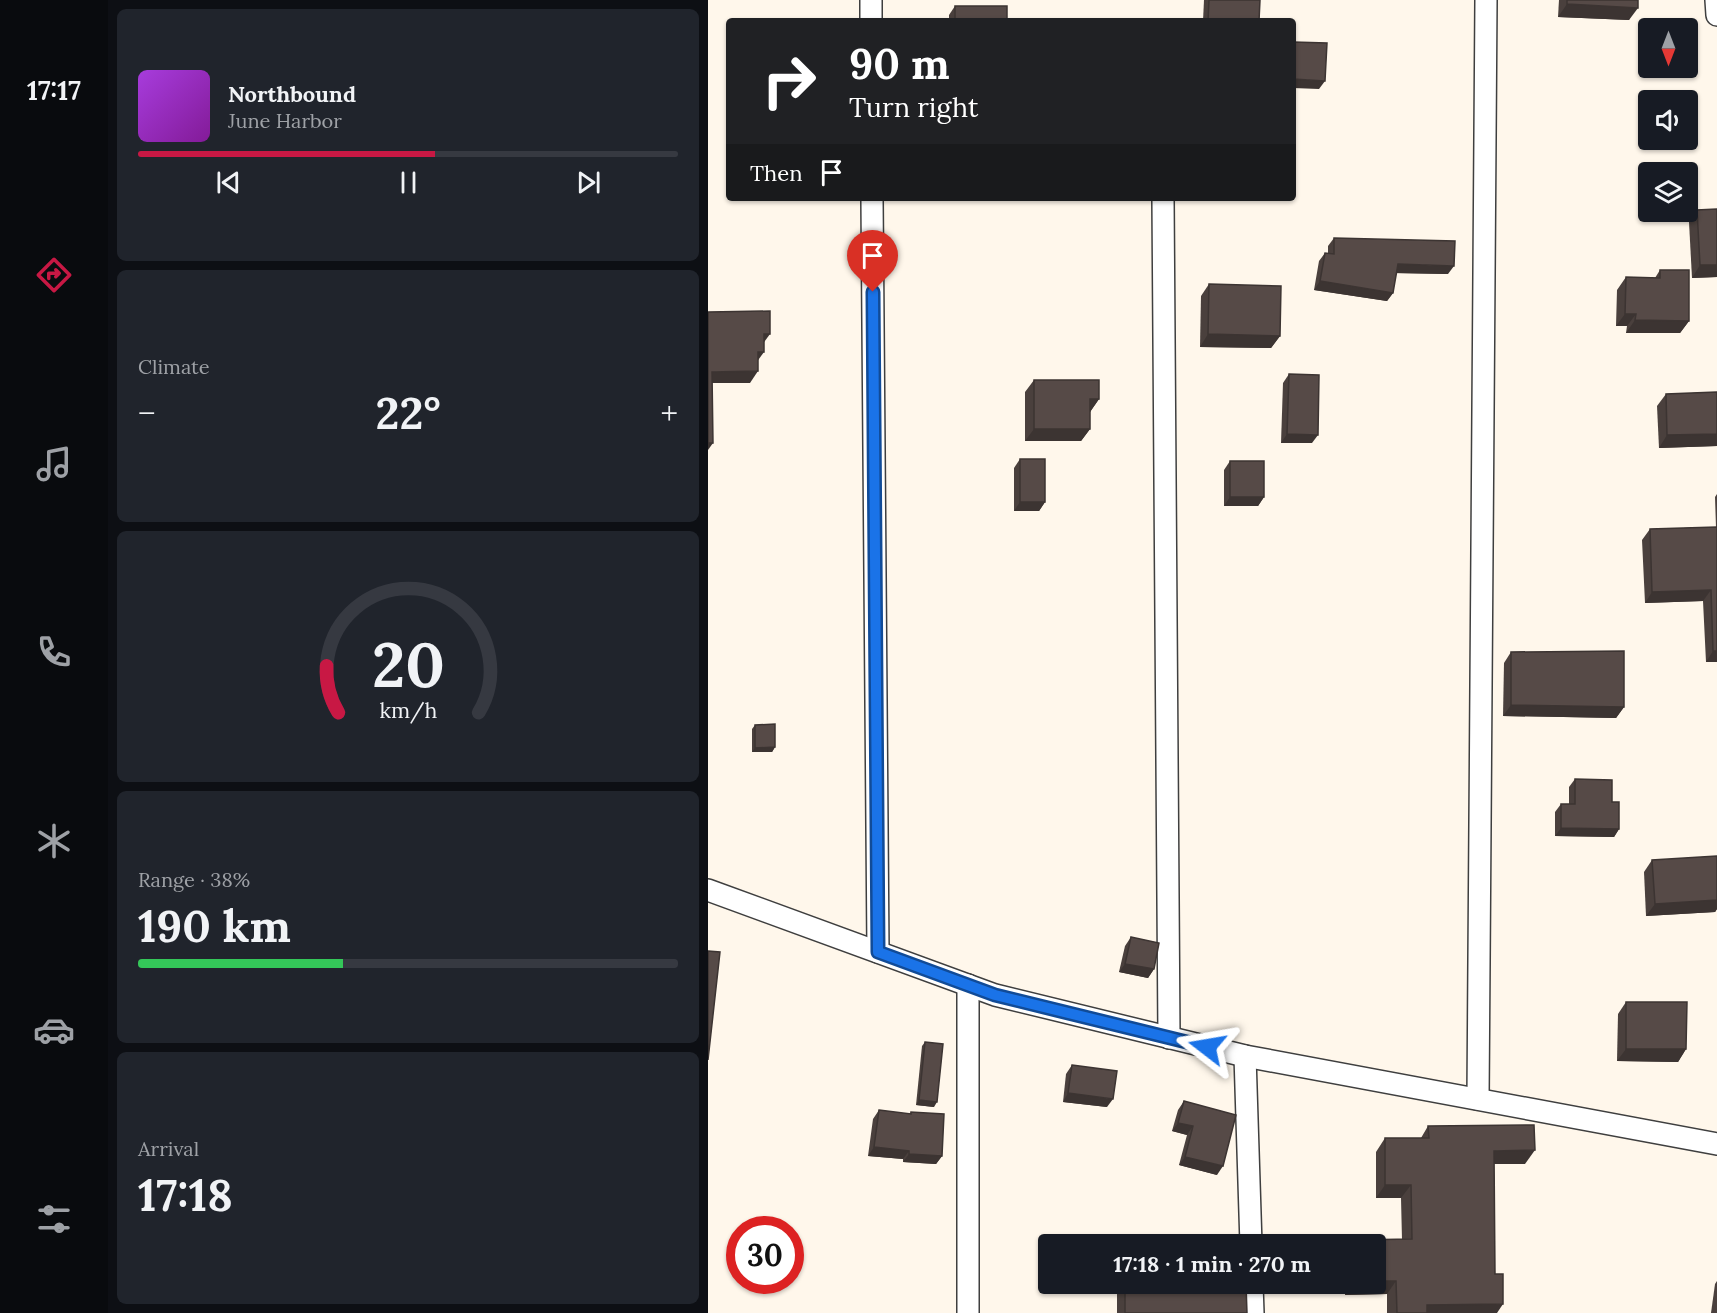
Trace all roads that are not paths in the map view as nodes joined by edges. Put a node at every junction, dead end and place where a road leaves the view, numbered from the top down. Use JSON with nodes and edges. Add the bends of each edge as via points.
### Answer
{"nodes":[{"id":1,"x":871,"y":0,"type":"edge"},
{"id":2,"x":1486,"y":0,"type":"edge"},
{"id":3,"x":1716,"y":0,"type":"edge"},
{"id":4,"x":1717,"y":15,"type":"edge"},
{"id":5,"x":871,"y":18,"type":"edge"},
{"id":6,"x":872,"y":201,"type":"edge"},
{"id":7,"x":1163,"y":201,"type":"edge"},
{"id":8,"x":708,"y":890,"type":"edge"},
{"id":9,"x":878,"y":952,"type":"junction"},
{"id":10,"x":968,"y":985,"type":"junction"},
{"id":11,"x":1169,"y":1038,"type":"junction"},
{"id":12,"x":1245,"y":1056,"type":"junction"},
{"id":13,"x":1478,"y":1099,"type":"junction"},
{"id":14,"x":1717,"y":1144,"type":"edge"},
{"id":15,"x":1251,"y":1234,"type":"edge"},
{"id":16,"x":1252,"y":1294,"type":"edge"},
{"id":17,"x":968,"y":1313,"type":"edge"},
{"id":18,"x":1253,"y":1313,"type":"edge"}],
"edges":[{"from":1,"to":5,"type":"street"},
{"from":2,"to":13,"type":"street"},
{"from":3,"to":4,"type":"street"},
{"from":6,"to":9,"type":"street"},
{"from":7,"to":11,"type":"street"},
{"from":8,"to":9,"type":"street"},
{"from":9,"to":10,"type":"street"},
{"from":10,"to":11,"type":"street"},
{"from":10,"to":17,"type":"street"},
{"from":11,"to":12,"type":"street"},
{"from":12,"to":13,"type":"street"},
{"from":12,"to":15,"type":"street"},
{"from":13,"to":14,"type":"street"},
{"from":16,"to":18,"type":"street"}]}
